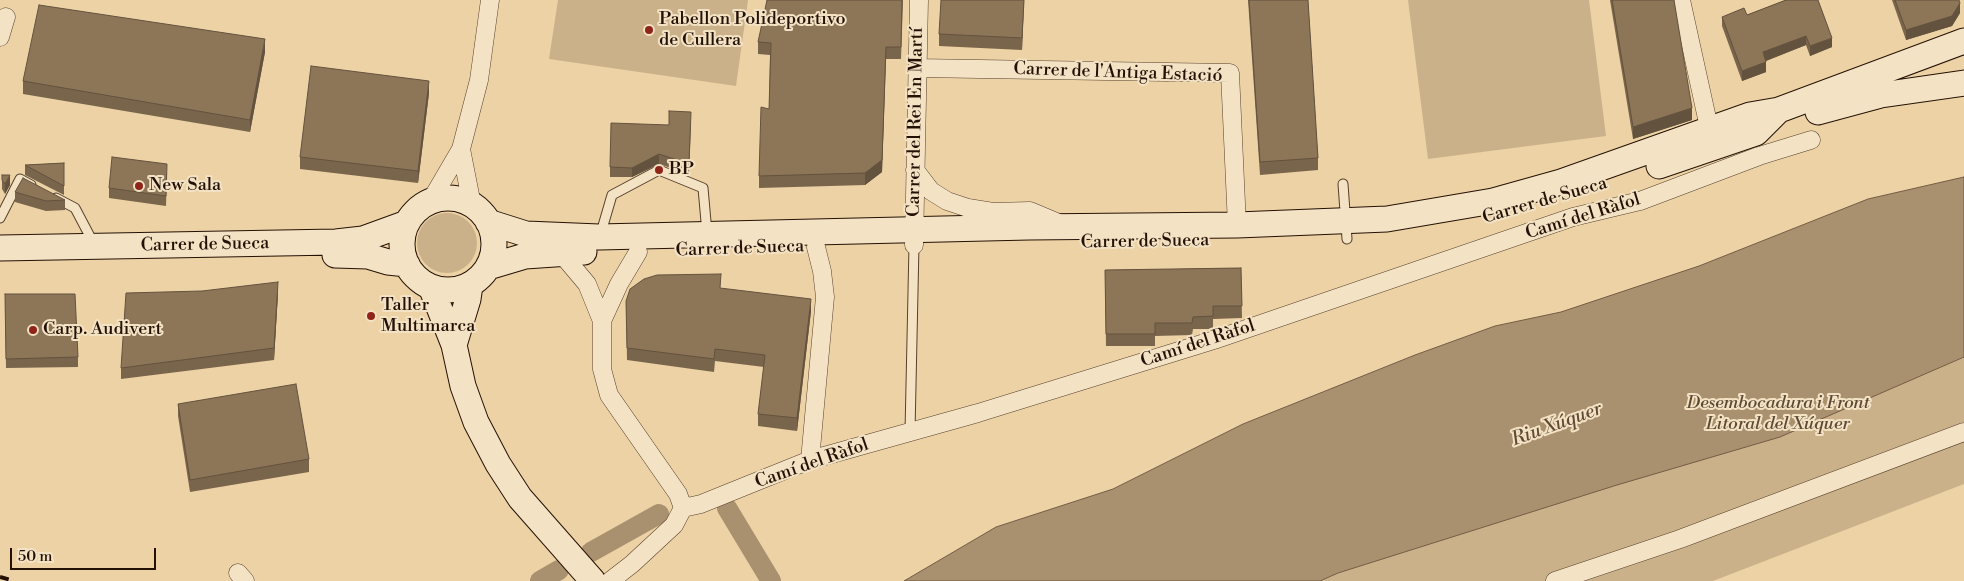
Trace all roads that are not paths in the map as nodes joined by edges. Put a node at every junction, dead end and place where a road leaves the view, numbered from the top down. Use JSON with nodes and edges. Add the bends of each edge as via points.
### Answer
{"nodes":[{"id":1,"x":490,"y":0,"type":"edge"},
{"id":2,"x":919,"y":0,"type":"edge"},
{"id":3,"x":1681,"y":0,"type":"edge"},
{"id":4,"x":6,"y":17,"type":"dead end"},
{"id":5,"x":0,"y":37,"type":"edge"},
{"id":6,"x":1964,"y":41,"type":"edge"},
{"id":7,"x":918,"y":68,"type":"junction"},
{"id":8,"x":1964,"y":83,"type":"edge"},
{"id":9,"x":1779,"y":110,"type":"junction"},
{"id":10,"x":1756,"y":133,"type":"junction"},
{"id":11,"x":1711,"y":138,"type":"junction"},
{"id":12,"x":1811,"y":140,"type":"dead end"},
{"id":13,"x":460,"y":149,"type":"junction"},
{"id":14,"x":915,"y":170,"type":"junction"},
{"id":15,"x":7,"y":178,"type":"edge"},
{"id":16,"x":20,"y":179,"type":"junction"},
{"id":17,"x":1343,"y":184,"type":"dead end"},
{"id":18,"x":430,"y":202,"type":"junction"},
{"id":19,"x":480,"y":213,"type":"junction"},
{"id":20,"x":0,"y":218,"type":"edge"},
{"id":21,"x":407,"y":223,"type":"junction"},
{"id":22,"x":1237,"y":225,"type":"junction"},
{"id":23,"x":1066,"y":226,"type":"junction"},
{"id":24,"x":1347,"y":230,"type":"junction"},
{"id":25,"x":707,"y":233,"type":"junction"},
{"id":26,"x":599,"y":237,"type":"junction"},
{"id":27,"x":914,"y":237,"type":"junction"},
{"id":28,"x":95,"y":247,"type":"junction"},
{"id":29,"x":816,"y":247,"type":"junction"},
{"id":30,"x":0,"y":248,"type":"edge"},
{"id":31,"x":560,"y":252,"type":"junction"},
{"id":32,"x":638,"y":252,"type":"junction"},
{"id":33,"x":0,"y":263,"type":"edge"},
{"id":34,"x":407,"y":264,"type":"junction"},
{"id":35,"x":488,"y":267,"type":"junction"},
{"id":36,"x":470,"y":285,"type":"junction"},
{"id":37,"x":431,"y":287,"type":"junction"},
{"id":38,"x":602,"y":321,"type":"junction"},
{"id":39,"x":454,"y":344,"type":"junction"},
{"id":40,"x":910,"y":432,"type":"junction"},
{"id":41,"x":1964,"y":432,"type":"edge"},
{"id":42,"x":810,"y":460,"type":"junction"},
{"id":43,"x":683,"y":508,"type":"junction"},
{"id":44,"x":585,"y":572,"type":"edge"},
{"id":45,"x":610,"y":581,"type":"edge"},
{"id":46,"x":1554,"y":581,"type":"edge"}],
"edges":[{"from":1,"to":13,"type":"street","via":[[479,80]]},
{"from":2,"to":7,"type":"street","name":"Carrer del Rei En Martí"},
{"from":3,"to":11,"type":"street"},
{"from":4,"to":5,"type":"street"},
{"from":6,"to":9,"type":"street","name":"Carrer de Sueca"},
{"from":7,"to":14,"type":"street","name":"Carrer del Rei En Martí"},
{"from":7,"to":22,"type":"street","name":"Carrer de l'Antiga Estació","via":[[1230,73]]},
{"from":8,"to":10,"type":"street","via":[[1881,95]]},
{"from":9,"to":10,"type":"street","name":"Carrer de Sueca"},
{"from":9,"to":11,"type":"street","name":"Carrer de Sueca","via":[[1750,115]]},
{"from":10,"to":11,"type":"street","name":"Carrer de Sueca"},
{"from":11,"to":24,"type":"street","name":"Carrer de Sueca","via":[[1493,201],[1387,219]]},
{"from":12,"to":40,"type":"street","name":"Camí del Ràfol","via":[[1640,201],[1574,217],[1214,340]]},
{"from":13,"to":18,"type":"street"},
{"from":13,"to":19,"type":"street"},
{"from":14,"to":23,"type":"street","via":[[931,190],[947,201],[993,212],[1030,211]]},
{"from":14,"to":27,"type":"street","name":"Carrer del Rei En Martí"},
{"from":15,"to":16,"type":"lane"},
{"from":16,"to":20,"type":"lane"},
{"from":16,"to":28,"type":"lane","via":[[75,208]]},
{"from":17,"to":24,"type":"lane"},
{"from":18,"to":19,"type":"street","via":[[444,198],[459,199]]},
{"from":18,"to":21,"type":"street","via":[[417,210]]},
{"from":19,"to":26,"type":"street","name":"Carrer de Sueca","via":[[526,234]]},
{"from":19,"to":35,"type":"street","via":[[493,236],[493,252]]},
{"from":21,"to":28,"type":"street","name":"Carrer de Sueca","via":[[363,239],[336,242]]},
{"from":21,"to":34,"type":"street","via":[[403,236]]},
{"from":22,"to":23,"type":"street","name":"Carrer de Sueca"},
{"from":22,"to":24,"type":"street","name":"Carrer de Sueca"},
{"from":23,"to":27,"type":"street","name":"Carrer de Sueca"},
{"from":24,"to":27,"type":"street","name":"Carrer de Sueca"},
{"from":25,"to":26,"type":"street","name":"Carrer de Sueca"},
{"from":25,"to":26,"type":"lane","via":[[703,188],[659,170],[612,195]]},
{"from":25,"to":27,"type":"street","name":"Carrer de Sueca"},
{"from":27,"to":29,"type":"street","name":"Carrer de Sueca"},
{"from":27,"to":40,"type":"lane"},
{"from":28,"to":30,"type":"street","name":"Carrer de Sueca"},
{"from":29,"to":32,"type":"street","name":"Carrer de Sueca"},
{"from":29,"to":42,"type":"street","via":[[825,297]]},
{"from":31,"to":32,"type":"street","name":"Carrer de Sueca"},
{"from":31,"to":35,"type":"street","name":"Carrer de Sueca","via":[[525,256]]},
{"from":31,"to":38,"type":"street","via":[[587,284]]},
{"from":32,"to":38,"type":"street"},
{"from":33,"to":34,"type":"street","name":"Carrer de Sueca","via":[[348,254]]},
{"from":34,"to":37,"type":"street"},
{"from":35,"to":36,"type":"street"},
{"from":36,"to":37,"type":"street","via":[[444,290]]},
{"from":36,"to":39,"type":"street"},
{"from":37,"to":39,"type":"street"},
{"from":38,"to":43,"type":"street","via":[[602,370],[609,395],[678,494]]},
{"from":39,"to":44,"type":"street","via":[[476,422],[498,464],[520,498]]},
{"from":40,"to":42,"type":"street","name":"Camí del Ràfol"},
{"from":41,"to":46,"type":"street","via":[[1680,539]]},
{"from":42,"to":43,"type":"street","name":"Camí del Ràfol","via":[[701,504]]},
{"from":43,"to":45,"type":"street","via":[[674,525]]}]}
